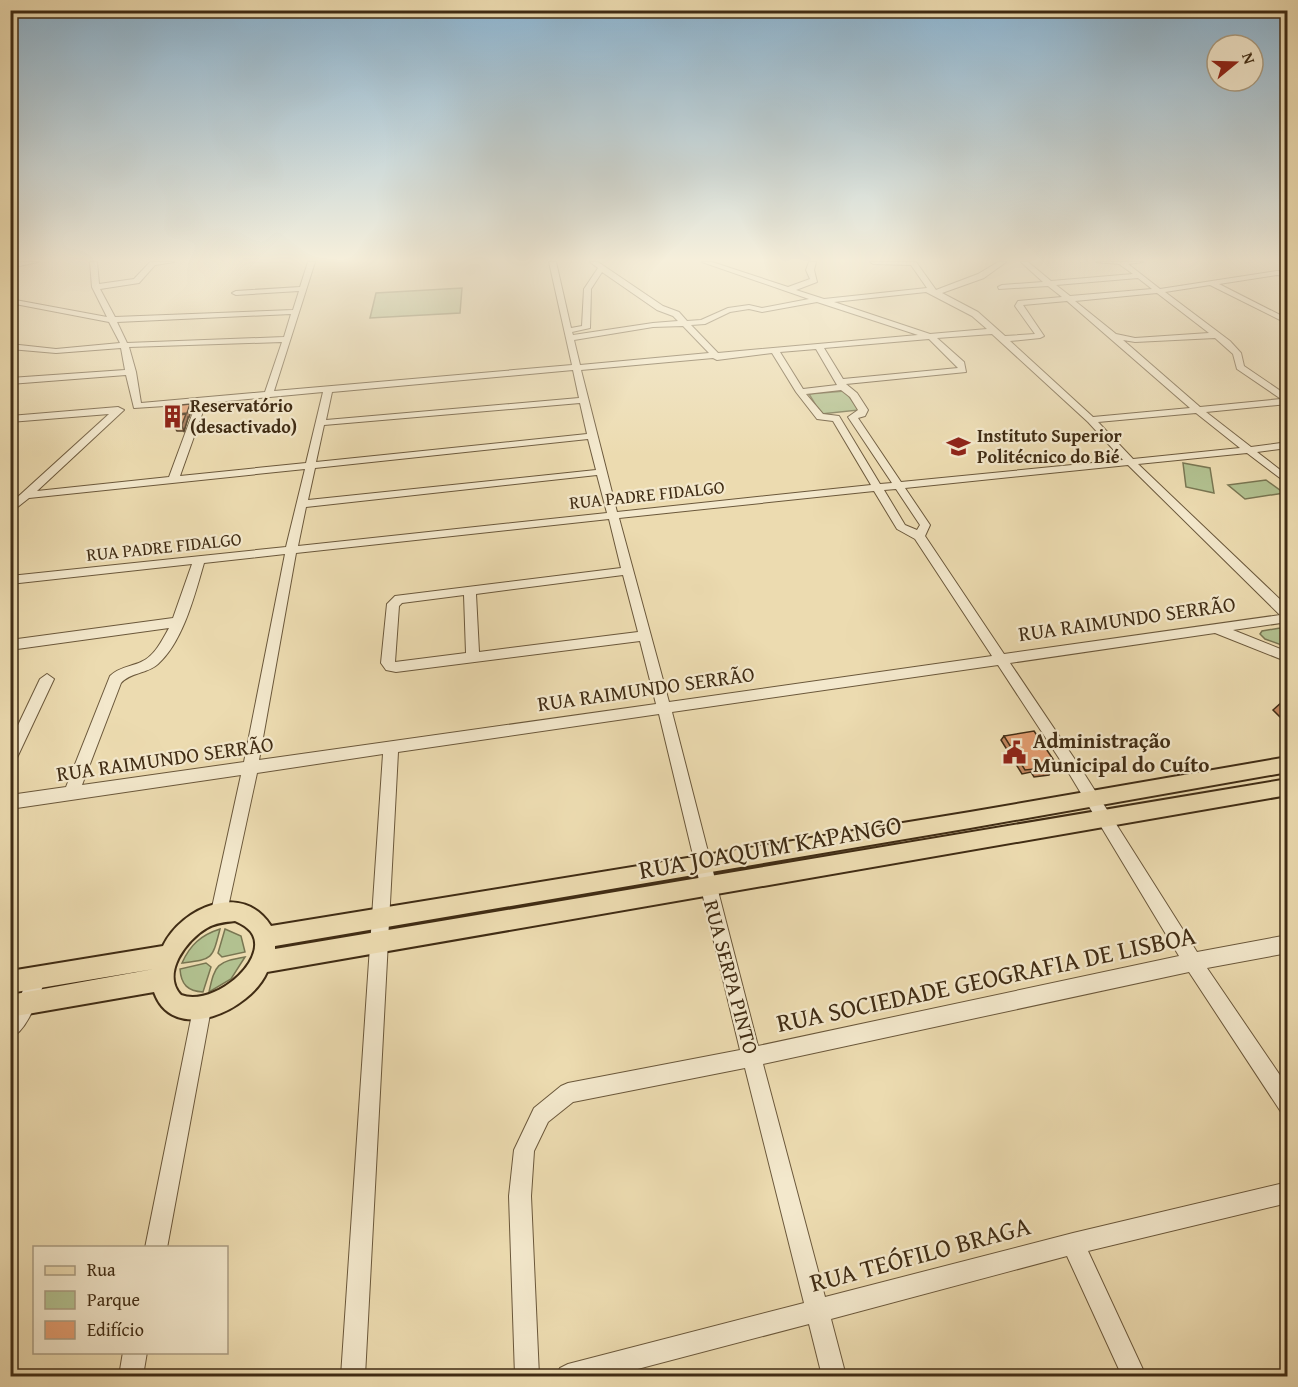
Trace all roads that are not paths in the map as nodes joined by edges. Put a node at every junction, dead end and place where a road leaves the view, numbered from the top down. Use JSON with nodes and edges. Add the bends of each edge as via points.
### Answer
{"nodes":[{"id":1,"x":115,"y":327,"type":"edge"},
{"id":2,"x":290,"y":327,"type":"edge"},
{"id":3,"x":567,"y":327,"type":"edge"},
{"id":4,"x":586,"y":327,"type":"edge"},
{"id":5,"x":645,"y":327,"type":"edge"},
{"id":6,"x":689,"y":327,"type":"edge"},
{"id":7,"x":900,"y":327,"type":"edge"},
{"id":8,"x":989,"y":327,"type":"edge"},
{"id":9,"x":1034,"y":327,"type":"edge"},
{"id":10,"x":1102,"y":327,"type":"edge"},
{"id":11,"x":1206,"y":327,"type":"edge"},
{"id":12,"x":994,"y":331,"type":"junction"},
{"id":13,"x":568,"y":334,"type":"junction"},
{"id":14,"x":1217,"y":335,"type":"junction"},
{"id":15,"x":1113,"y":336,"type":"junction"},
{"id":16,"x":931,"y":337,"type":"junction"},
{"id":17,"x":286,"y":339,"type":"junction"},
{"id":18,"x":1003,"y":339,"type":"junction"},
{"id":19,"x":10,"y":346,"type":"edge"},
{"id":20,"x":125,"y":346,"type":"junction"},
{"id":21,"x":820,"y":348,"type":"junction"},
{"id":22,"x":775,"y":351,"type":"junction"},
{"id":23,"x":717,"y":357,"type":"junction"},
{"id":24,"x":576,"y":368,"type":"junction"},
{"id":25,"x":132,"y":372,"type":"junction"},
{"id":26,"x":10,"y":381,"type":"edge"},
{"id":27,"x":842,"y":385,"type":"junction"},
{"id":28,"x":327,"y":390,"type":"junction"},
{"id":29,"x":800,"y":392,"type":"junction"},
{"id":30,"x":269,"y":394,"type":"junction"},
{"id":31,"x":202,"y":400,"type":"junction"},
{"id":32,"x":583,"y":400,"type":"junction"},
{"id":33,"x":1287,"y":401,"type":"edge"},
{"id":34,"x":137,"y":406,"type":"junction"},
{"id":35,"x":1197,"y":409,"type":"junction"},
{"id":36,"x":118,"y":410,"type":"junction"},
{"id":37,"x":854,"y":417,"type":"junction"},
{"id":38,"x":836,"y":418,"type":"junction"},
{"id":39,"x":10,"y":419,"type":"edge"},
{"id":40,"x":1090,"y":420,"type":"junction"},
{"id":41,"x":320,"y":423,"type":"junction"},
{"id":42,"x":592,"y":436,"type":"junction"},
{"id":43,"x":1287,"y":445,"type":"edge"},
{"id":44,"x":1250,"y":450,"type":"junction"},
{"id":45,"x":1130,"y":462,"type":"junction"},
{"id":46,"x":311,"y":465,"type":"junction"},
{"id":47,"x":601,"y":472,"type":"junction"},
{"id":48,"x":174,"y":480,"type":"junction"},
{"id":49,"x":1287,"y":480,"type":"edge"},
{"id":50,"x":900,"y":485,"type":"junction"},
{"id":51,"x":877,"y":488,"type":"junction"},
{"id":52,"x":27,"y":495,"type":"junction"},
{"id":53,"x":302,"y":504,"type":"junction"},
{"id":54,"x":10,"y":510,"type":"edge"},
{"id":55,"x":612,"y":515,"type":"junction"},
{"id":56,"x":919,"y":536,"type":"junction"},
{"id":57,"x":291,"y":551,"type":"junction"},
{"id":58,"x":199,"y":560,"type":"junction"},
{"id":59,"x":626,"y":571,"type":"junction"},
{"id":60,"x":10,"y":580,"type":"edge"},
{"id":61,"x":470,"y":591,"type":"junction"},
{"id":62,"x":1287,"y":616,"type":"edge"},
{"id":63,"x":178,"y":622,"type":"junction"},
{"id":64,"x":1215,"y":628,"type":"junction"},
{"id":65,"x":644,"y":636,"type":"junction"},
{"id":66,"x":10,"y":645,"type":"edge"},
{"id":67,"x":472,"y":657,"type":"junction"},
{"id":68,"x":1287,"y":657,"type":"edge"},
{"id":69,"x":999,"y":658,"type":"junction"},
{"id":70,"x":47,"y":679,"type":"dead end"},
{"id":71,"x":664,"y":708,"type":"junction"},
{"id":72,"x":391,"y":748,"type":"junction"},
{"id":73,"x":10,"y":758,"type":"edge"},
{"id":74,"x":1287,"y":764,"type":"edge"},
{"id":75,"x":250,"y":769,"type":"junction"},
{"id":76,"x":1248,"y":771,"type":"junction"},
{"id":77,"x":1287,"y":787,"type":"edge"},
{"id":78,"x":1264,"y":792,"type":"junction"},
{"id":79,"x":71,"y":794,"type":"junction"},
{"id":80,"x":1091,"y":797,"type":"junction"},
{"id":81,"x":10,"y":802,"type":"edge"},
{"id":82,"x":970,"y":820,"type":"junction"},
{"id":83,"x":1105,"y":820,"type":"junction"},
{"id":84,"x":841,"y":841,"type":"junction"},
{"id":85,"x":980,"y":841,"type":"junction"},
{"id":86,"x":849,"y":863,"type":"junction"},
{"id":87,"x":702,"y":864,"type":"junction"},
{"id":88,"x":707,"y":886,"type":"junction"},
{"id":89,"x":542,"y":890,"type":"junction"},
{"id":90,"x":219,"y":912,"type":"junction"},
{"id":91,"x":544,"y":915,"type":"junction"},
{"id":92,"x":380,"y":917,"type":"junction"},
{"id":93,"x":266,"y":937,"type":"junction"},
{"id":94,"x":379,"y":943,"type":"junction"},
{"id":95,"x":1287,"y":944,"type":"edge"},
{"id":96,"x":167,"y":956,"type":"junction"},
{"id":97,"x":262,"y":962,"type":"junction"},
{"id":98,"x":1193,"y":962,"type":"junction"},
{"id":99,"x":36,"y":978,"type":"junction"},
{"id":100,"x":162,"y":980,"type":"junction"},
{"id":101,"x":10,"y":982,"type":"edge"},
{"id":102,"x":19,"y":1005,"type":"edge"},
{"id":103,"x":202,"y":1009,"type":"junction"},
{"id":104,"x":10,"y":1029,"type":"edge"},
{"id":105,"x":751,"y":1057,"type":"junction"},
{"id":106,"x":1287,"y":1105,"type":"edge"},
{"id":107,"x":1287,"y":1192,"type":"edge"},
{"id":108,"x":1073,"y":1244,"type":"junction"},
{"id":109,"x":156,"y":1246,"type":"edge"},
{"id":110,"x":817,"y":1311,"type":"junction"},
{"id":111,"x":135,"y":1354,"type":"edge"},
{"id":112,"x":131,"y":1377,"type":"edge"},
{"id":113,"x":353,"y":1377,"type":"edge"},
{"id":114,"x":527,"y":1377,"type":"edge"},
{"id":115,"x":568,"y":1377,"type":"edge"},
{"id":116,"x":834,"y":1377,"type":"edge"},
{"id":117,"x":1134,"y":1377,"type":"edge"}],
"edges":[{"from":1,"to":20,"type":"street"},
{"from":2,"to":17,"type":"street"},
{"from":3,"to":13,"type":"street","name":"RUA SERPA PINTO"},
{"from":4,"to":13,"type":"street"},
{"from":5,"to":13,"type":"street"},
{"from":6,"to":23,"type":"street"},
{"from":7,"to":16,"type":"street"},
{"from":8,"to":12,"type":"street"},
{"from":9,"to":18,"type":"street","via":[[1040,336]]},
{"from":10,"to":15,"type":"street"},
{"from":11,"to":14,"type":"street"},
{"from":12,"to":16,"type":"street"},
{"from":12,"to":18,"type":"street"},
{"from":13,"to":24,"type":"street","name":"RUA SERPA PINTO"},
{"from":14,"to":15,"type":"street","via":[[1135,340]]},
{"from":14,"to":33,"type":"street","via":[[1237,353],[1240,367]]},
{"from":15,"to":35,"type":"street"},
{"from":16,"to":21,"type":"street"},
{"from":16,"to":27,"type":"street","via":[[963,370]]},
{"from":17,"to":20,"type":"street"},
{"from":17,"to":30,"type":"street"},
{"from":18,"to":40,"type":"street"},
{"from":19,"to":20,"type":"street","via":[[56,351]]},
{"from":20,"to":25,"type":"street"},
{"from":21,"to":22,"type":"street"},
{"from":21,"to":27,"type":"street"},
{"from":22,"to":23,"type":"street"},
{"from":22,"to":29,"type":"street"},
{"from":23,"to":24,"type":"street"},
{"from":24,"to":28,"type":"street"},
{"from":24,"to":32,"type":"street","name":"RUA SERPA PINTO"},
{"from":25,"to":26,"type":"street"},
{"from":25,"to":34,"type":"street"},
{"from":27,"to":29,"type":"street"},
{"from":27,"to":37,"type":"street","via":[[864,410]]},
{"from":28,"to":30,"type":"street"},
{"from":28,"to":41,"type":"street"},
{"from":29,"to":38,"type":"street","via":[[820,417]]},
{"from":30,"to":31,"type":"street"},
{"from":31,"to":34,"type":"street"},
{"from":31,"to":48,"type":"street"},
{"from":32,"to":41,"type":"street"},
{"from":32,"to":42,"type":"street","name":"RUA SERPA PINTO"},
{"from":33,"to":35,"type":"street"},
{"from":34,"to":36,"type":"street"},
{"from":35,"to":40,"type":"street"},
{"from":35,"to":44,"type":"street"},
{"from":36,"to":39,"type":"street"},
{"from":36,"to":52,"type":"street"},
{"from":37,"to":38,"type":"street"},
{"from":37,"to":50,"type":"street"},
{"from":38,"to":51,"type":"street"},
{"from":40,"to":45,"type":"street"},
{"from":41,"to":46,"type":"street"},
{"from":42,"to":46,"type":"street"},
{"from":42,"to":47,"type":"street","name":"RUA SERPA PINTO"},
{"from":43,"to":44,"type":"street","name":"RUA PADRE FIDALGO"},
{"from":44,"to":45,"type":"street","name":"RUA PADRE FIDALGO"},
{"from":44,"to":49,"type":"street"},
{"from":45,"to":50,"type":"street","name":"RUA PADRE FIDALGO"},
{"from":45,"to":62,"type":"street"},
{"from":46,"to":48,"type":"street"},
{"from":46,"to":53,"type":"street"},
{"from":47,"to":53,"type":"street"},
{"from":47,"to":55,"type":"street","name":"RUA SERPA PINTO"},
{"from":48,"to":52,"type":"street"},
{"from":50,"to":51,"type":"street","name":"RUA PADRE FIDALGO"},
{"from":50,"to":56,"type":"street","via":[[925,525]]},
{"from":51,"to":55,"type":"street","name":"RUA PADRE FIDALGO"},
{"from":51,"to":56,"type":"street","via":[[901,527]]},
{"from":52,"to":54,"type":"street"},
{"from":53,"to":57,"type":"street"},
{"from":55,"to":57,"type":"street","name":"RUA PADRE FIDALGO"},
{"from":55,"to":59,"type":"street","name":"RUA SERPA PINTO"},
{"from":56,"to":69,"type":"street"},
{"from":57,"to":58,"type":"street","name":"RUA PADRE FIDALGO"},
{"from":57,"to":75,"type":"street"},
{"from":58,"to":60,"type":"street","name":"RUA PADRE FIDALGO"},
{"from":58,"to":63,"type":"street"},
{"from":59,"to":61,"type":"street"},
{"from":59,"to":65,"type":"street","name":"RUA SERPA PINTO"},
{"from":61,"to":67,"type":"street"},
{"from":61,"to":67,"type":"street","via":[[395,601],[388,663],[396,667]]},
{"from":62,"to":64,"type":"street","name":"RUA RAIMUNDO SERRÃO"},
{"from":63,"to":66,"type":"street"},
{"from":63,"to":79,"type":"street","via":[[155,659],[120,674],[116,680]]},
{"from":64,"to":68,"type":"street"},
{"from":64,"to":69,"type":"street","name":"RUA RAIMUNDO SERRÃO"},
{"from":65,"to":67,"type":"street"},
{"from":65,"to":71,"type":"street","name":"RUA SERPA PINTO"},
{"from":69,"to":71,"type":"street","name":"RUA RAIMUNDO SERRÃO"},
{"from":69,"to":80,"type":"street"},
{"from":70,"to":73,"type":"street"},
{"from":71,"to":72,"type":"street","name":"RUA RAIMUNDO SERRÃO"},
{"from":71,"to":87,"type":"street","name":"RUA SERPA PINTO"},
{"from":72,"to":75,"type":"street","name":"RUA RAIMUNDO SERRÃO"},
{"from":72,"to":92,"type":"street"},
{"from":74,"to":76,"type":"main road","name":"RUA JOAQUIM KAPANGO"},
{"from":75,"to":79,"type":"street","name":"RUA RAIMUNDO SERRÃO"},
{"from":75,"to":90,"type":"street"},
{"from":76,"to":78,"type":"main road"},
{"from":76,"to":80,"type":"main road","name":"RUA JOAQUIM KAPANGO"},
{"from":77,"to":78,"type":"main road","name":"RUA JOAQUIM KAPANGO"},
{"from":78,"to":83,"type":"main road","name":"RUA JOAQUIM KAPANGO"},
{"from":79,"to":81,"type":"street","name":"RUA RAIMUNDO SERRÃO"},
{"from":80,"to":82,"type":"main road","name":"RUA JOAQUIM KAPANGO"},
{"from":80,"to":83,"type":"street"},
{"from":82,"to":84,"type":"main road","name":"RUA JOAQUIM KAPANGO"},
{"from":82,"to":85,"type":"main road"},
{"from":83,"to":85,"type":"main road","name":"RUA JOAQUIM KAPANGO"},
{"from":83,"to":98,"type":"street"},
{"from":84,"to":86,"type":"main road"},
{"from":84,"to":87,"type":"main road","name":"RUA JOAQUIM KAPANGO"},
{"from":85,"to":86,"type":"main road","name":"RUA JOAQUIM KAPANGO"},
{"from":86,"to":88,"type":"main road","name":"RUA JOAQUIM KAPANGO"},
{"from":87,"to":88,"type":"street","name":"RUA SERPA PINTO"},
{"from":87,"to":89,"type":"main road","name":"RUA JOAQUIM KAPANGO"},
{"from":88,"to":91,"type":"main road","name":"RUA JOAQUIM KAPANGO"},
{"from":88,"to":105,"type":"street","name":"RUA SERPA PINTO"},
{"from":89,"to":91,"type":"main road"},
{"from":89,"to":92,"type":"main road","name":"RUA JOAQUIM KAPANGO"},
{"from":90,"to":93,"type":"main road","via":[[250,915]]},
{"from":90,"to":96,"type":"main road","via":[[189,928]]},
{"from":91,"to":94,"type":"main road","name":"RUA JOAQUIM KAPANGO"},
{"from":92,"to":93,"type":"main road","name":"RUA JOAQUIM KAPANGO"},
{"from":92,"to":94,"type":"street"},
{"from":93,"to":97,"type":"main road"},
{"from":94,"to":97,"type":"main road","name":"RUA JOAQUIM KAPANGO"},
{"from":94,"to":113,"type":"street"},
{"from":95,"to":98,"type":"street","name":"RUA SOCIEDADE GEOGRAFIA DE LISBOA"},
{"from":96,"to":99,"type":"main road"},
{"from":96,"to":100,"type":"main road"},
{"from":97,"to":103,"type":"main road","via":[[238,993]]},
{"from":98,"to":105,"type":"street","name":"RUA SOCIEDADE GEOGRAFIA DE LISBOA"},
{"from":98,"to":106,"type":"street"},
{"from":99,"to":101,"type":"main road"},
{"from":99,"to":102,"type":"street"},
{"from":100,"to":102,"type":"main road"},
{"from":100,"to":103,"type":"main road","via":[[165,993],[174,1003]]},
{"from":102,"to":104,"type":"street"},
{"from":103,"to":109,"type":"street"},
{"from":105,"to":110,"type":"street","name":"RUA SERPA PINTO"},
{"from":105,"to":114,"type":"street","name":"RUA SOCIEDADE GEOGRAFIA DE LISBOA","via":[[568,1093],[542,1115],[524,1150],[520,1196]]},
{"from":107,"to":108,"type":"street","name":"RUA TEÓFILO BRAGA"},
{"from":108,"to":110,"type":"street","name":"RUA TEÓFILO BRAGA"},
{"from":108,"to":117,"type":"street"},
{"from":110,"to":115,"type":"street","name":"RUA TEÓFILO BRAGA"},
{"from":110,"to":116,"type":"street","name":"RUA SERPA PINTO"},
{"from":111,"to":112,"type":"street"}]}
